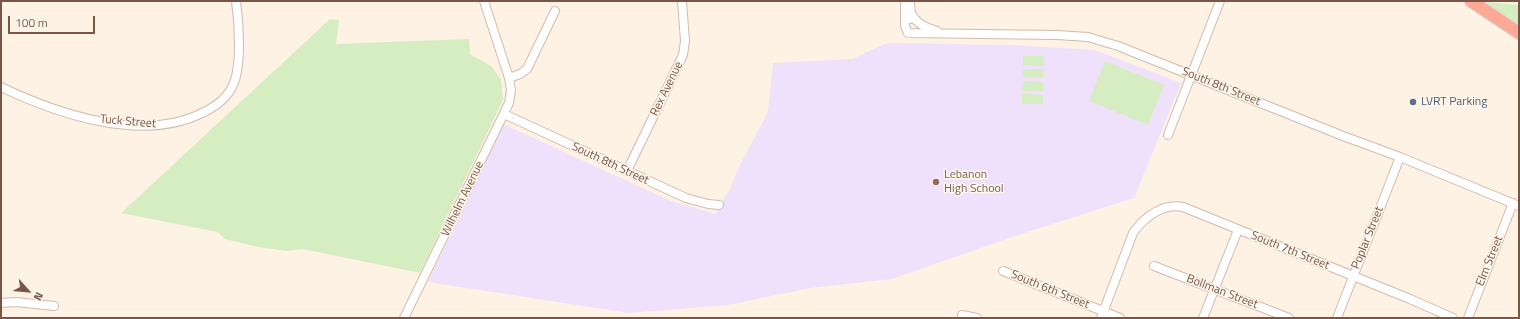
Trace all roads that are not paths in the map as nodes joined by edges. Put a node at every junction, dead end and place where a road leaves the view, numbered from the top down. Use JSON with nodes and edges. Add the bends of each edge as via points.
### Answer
{"nodes":[{"id":1,"x":236,"y":1,"type":"edge"},
{"id":2,"x":484,"y":1,"type":"edge"},
{"id":3,"x":682,"y":1,"type":"edge"},
{"id":4,"x":905,"y":1,"type":"edge"},
{"id":5,"x":910,"y":1,"type":"edge"},
{"id":6,"x":1220,"y":1,"type":"edge"},
{"id":7,"x":1471,"y":1,"type":"edge"},
{"id":8,"x":555,"y":11,"type":"dead end"},
{"id":9,"x":911,"y":14,"type":"junction"},
{"id":10,"x":908,"y":33,"type":"junction"},
{"id":11,"x":1519,"y":33,"type":"edge"},
{"id":12,"x":946,"y":34,"type":"junction"},
{"id":13,"x":1191,"y":75,"type":"junction"},
{"id":14,"x":509,"y":78,"type":"junction"},
{"id":15,"x":1,"y":87,"type":"edge"},
{"id":16,"x":504,"y":114,"type":"junction"},
{"id":17,"x":1168,"y":135,"type":"dead end"},
{"id":18,"x":1400,"y":157,"type":"junction"},
{"id":19,"x":627,"y":171,"type":"junction"},
{"id":20,"x":719,"y":205,"type":"dead end"},
{"id":21,"x":1516,"y":205,"type":"edge"},
{"id":22,"x":1238,"y":230,"type":"junction"},
{"id":23,"x":1154,"y":266,"type":"dead end"},
{"id":24,"x":1003,"y":270,"type":"dead end"},
{"id":25,"x":1353,"y":277,"type":"junction"},
{"id":26,"x":1215,"y":289,"type":"junction"},
{"id":27,"x":1,"y":302,"type":"edge"},
{"id":28,"x":54,"y":306,"type":"dead end"},
{"id":29,"x":962,"y":315,"type":"dead end"},
{"id":30,"x":1103,"y":315,"type":"edge"},
{"id":31,"x":404,"y":318,"type":"edge"},
{"id":32,"x":977,"y":318,"type":"edge"},
{"id":33,"x":1120,"y":318,"type":"edge"},
{"id":34,"x":1203,"y":318,"type":"edge"},
{"id":35,"x":1289,"y":318,"type":"edge"},
{"id":36,"x":1337,"y":318,"type":"edge"},
{"id":37,"x":1453,"y":318,"type":"edge"},
{"id":38,"x":1468,"y":318,"type":"edge"}],
"edges":[{"from":1,"to":15,"type":"street","name":"Tuck Street","via":[[238,62],[234,84],[220,103],[187,120],[144,125],[102,120],[45,106]]},
{"from":2,"to":14,"type":"street","name":"Wilhelm Avenue"},
{"from":3,"to":19,"type":"street","name":"Rex Avenue","via":[[685,41],[683,55]]},
{"from":4,"to":10,"type":"street","via":[[905,26]]},
{"from":5,"to":9,"type":"street"},
{"from":6,"to":13,"type":"street"},
{"from":7,"to":11,"type":"highway"},
{"from":8,"to":14,"type":"street","via":[[527,69]]},
{"from":9,"to":10,"type":"street"},
{"from":9,"to":12,"type":"street","via":[[921,25]]},
{"from":10,"to":12,"type":"street","name":"South 8th Street"},
{"from":12,"to":13,"type":"street","name":"South 8th Street","via":[[1088,37]]},
{"from":13,"to":17,"type":"street"},
{"from":13,"to":18,"type":"street","name":"South 8th Street"},
{"from":14,"to":16,"type":"street","name":"Wilhelm Avenue","via":[[510,97]]},
{"from":16,"to":19,"type":"street","name":"South 8th Street"},
{"from":16,"to":31,"type":"street","name":"Wilhelm Avenue"},
{"from":18,"to":21,"type":"street","name":"South 8th Street"},
{"from":18,"to":25,"type":"street","name":"Poplar Street"},
{"from":19,"to":20,"type":"street","name":"South 8th Street","via":[[686,198]]},
{"from":21,"to":38,"type":"street","name":"Elm Street"},
{"from":22,"to":25,"type":"street","name":"South 7th Street"},
{"from":22,"to":26,"type":"street"},
{"from":22,"to":30,"type":"street","name":"South 7th Street","via":[[1183,207],[1176,206],[1153,213],[1139,223],[1133,233]]},
{"from":23,"to":26,"type":"street","name":"Bollman Street"},
{"from":24,"to":30,"type":"street","name":"South 6th Street"},
{"from":25,"to":36,"type":"street","name":"Poplar Street"},
{"from":25,"to":37,"type":"street","name":"South 7th Street"},
{"from":26,"to":34,"type":"street"},
{"from":26,"to":35,"type":"street","name":"Bollman Street"},
{"from":27,"to":28,"type":"street"},
{"from":29,"to":32,"type":"street"},
{"from":30,"to":33,"type":"street","name":"South 6th Street"}]}
